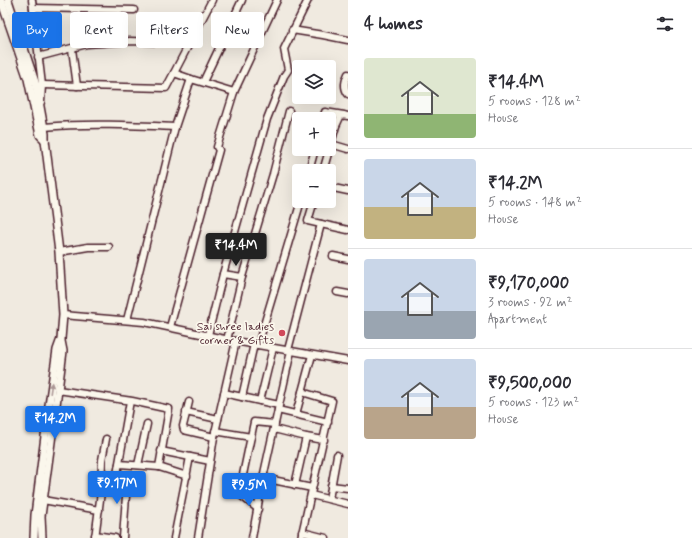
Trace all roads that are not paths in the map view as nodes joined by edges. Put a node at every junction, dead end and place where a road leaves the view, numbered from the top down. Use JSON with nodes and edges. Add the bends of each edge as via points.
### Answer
{"nodes":[{"id":1,"x":1,"y":0,"type":"edge"},
{"id":2,"x":8,"y":0,"type":"edge"},
{"id":3,"x":32,"y":0,"type":"edge"},
{"id":4,"x":212,"y":0,"type":"edge"},
{"id":5,"x":242,"y":0,"type":"edge"},
{"id":6,"x":277,"y":0,"type":"edge"},
{"id":7,"x":308,"y":0,"type":"edge"},
{"id":8,"x":33,"y":8,"type":"junction"},
{"id":9,"x":134,"y":10,"type":"dead end"},
{"id":10,"x":9,"y":13,"type":"junction"},
{"id":11,"x":292,"y":30,"type":"junction"},
{"id":12,"x":348,"y":40,"type":"edge"},
{"id":13,"x":136,"y":41,"type":"edge"},
{"id":14,"x":72,"y":49,"type":"junction"},
{"id":15,"x":38,"y":57,"type":"junction"},
{"id":16,"x":174,"y":72,"type":"junction"},
{"id":17,"x":348,"y":74,"type":"edge"},
{"id":18,"x":191,"y":78,"type":"junction"},
{"id":19,"x":203,"y":82,"type":"junction"},
{"id":20,"x":42,"y":85,"type":"junction"},
{"id":21,"x":77,"y":86,"type":"junction"},
{"id":22,"x":234,"y":92,"type":"junction"},
{"id":23,"x":348,"y":94,"type":"edge"},
{"id":24,"x":41,"y":109,"type":"junction"},
{"id":25,"x":289,"y":111,"type":"dead end"},
{"id":26,"x":336,"y":114,"type":"edge"},
{"id":27,"x":346,"y":116,"type":"edge"},
{"id":28,"x":336,"y":126,"type":"edge"},
{"id":29,"x":44,"y":127,"type":"junction"},
{"id":30,"x":175,"y":127,"type":"junction"},
{"id":31,"x":45,"y":140,"type":"junction"},
{"id":32,"x":336,"y":145,"type":"edge"},
{"id":33,"x":348,"y":149,"type":"edge"},
{"id":34,"x":336,"y":188,"type":"edge"},
{"id":35,"x":348,"y":191,"type":"edge"},
{"id":36,"x":298,"y":208,"type":"edge"},
{"id":37,"x":312,"y":208,"type":"edge"},
{"id":38,"x":321,"y":224,"type":"junction"},
{"id":39,"x":348,"y":230,"type":"edge"},
{"id":40,"x":109,"y":247,"type":"dead end"},
{"id":41,"x":59,"y":252,"type":"junction"},
{"id":42,"x":333,"y":256,"type":"dead end"},
{"id":43,"x":348,"y":259,"type":"edge"},
{"id":44,"x":224,"y":274,"type":"junction"},
{"id":45,"x":242,"y":277,"type":"junction"},
{"id":46,"x":337,"y":292,"type":"dead end"},
{"id":47,"x":348,"y":294,"type":"edge"},
{"id":48,"x":63,"y":315,"type":"junction"},
{"id":49,"x":127,"y":320,"type":"junction"},
{"id":50,"x":170,"y":327,"type":"junction"},
{"id":51,"x":208,"y":336,"type":"junction"},
{"id":52,"x":61,"y":338,"type":"junction"},
{"id":53,"x":226,"y":340,"type":"junction"},
{"id":54,"x":236,"y":341,"type":"junction"},
{"id":55,"x":256,"y":345,"type":"junction"},
{"id":56,"x":273,"y":348,"type":"junction"},
{"id":57,"x":289,"y":351,"type":"junction"},
{"id":58,"x":312,"y":354,"type":"junction"},
{"id":59,"x":348,"y":361,"type":"edge"},
{"id":60,"x":58,"y":390,"type":"junction"},
{"id":61,"x":302,"y":392,"type":"junction"},
{"id":62,"x":224,"y":393,"type":"junction"},
{"id":63,"x":242,"y":397,"type":"junction"},
{"id":64,"x":130,"y":401,"type":"junction"},
{"id":65,"x":260,"y":401,"type":"junction"},
{"id":66,"x":189,"y":402,"type":"dead end"},
{"id":67,"x":279,"y":407,"type":"junction"},
{"id":68,"x":186,"y":412,"type":"junction"},
{"id":69,"x":296,"y":414,"type":"junction"},
{"id":70,"x":218,"y":418,"type":"junction"},
{"id":71,"x":328,"y":422,"type":"junction"},
{"id":72,"x":146,"y":424,"type":"dead end"},
{"id":73,"x":274,"y":426,"type":"junction"},
{"id":74,"x":214,"y":434,"type":"junction"},
{"id":75,"x":251,"y":437,"type":"junction"},
{"id":76,"x":306,"y":437,"type":"junction"},
{"id":77,"x":106,"y":439,"type":"dead end"},
{"id":78,"x":324,"y":440,"type":"junction"},
{"id":79,"x":161,"y":451,"type":"junction"},
{"id":80,"x":337,"y":455,"type":"dead end"},
{"id":81,"x":190,"y":457,"type":"junction"},
{"id":82,"x":210,"y":461,"type":"junction"},
{"id":83,"x":119,"y":464,"type":"junction"},
{"id":84,"x":138,"y":465,"type":"junction"},
{"id":85,"x":159,"y":467,"type":"junction"},
{"id":86,"x":186,"y":476,"type":"junction"},
{"id":87,"x":102,"y":478,"type":"junction"},
{"id":88,"x":263,"y":478,"type":"junction"},
{"id":89,"x":116,"y":480,"type":"junction"},
{"id":90,"x":295,"y":485,"type":"junction"},
{"id":91,"x":331,"y":486,"type":"junction"},
{"id":92,"x":348,"y":488,"type":"edge"},
{"id":93,"x":311,"y":492,"type":"junction"},
{"id":94,"x":329,"y":499,"type":"junction"},
{"id":95,"x":43,"y":500,"type":"junction"},
{"id":96,"x":348,"y":504,"type":"edge"},
{"id":97,"x":258,"y":509,"type":"junction"},
{"id":98,"x":99,"y":510,"type":"junction"},
{"id":99,"x":302,"y":535,"type":"edge"},
{"id":100,"x":95,"y":537,"type":"edge"},
{"id":101,"x":34,"y":538,"type":"edge"},
{"id":102,"x":42,"y":538,"type":"edge"},
{"id":103,"x":116,"y":538,"type":"edge"},
{"id":104,"x":123,"y":538,"type":"edge"},
{"id":105,"x":174,"y":538,"type":"edge"},
{"id":106,"x":198,"y":538,"type":"edge"},
{"id":107,"x":252,"y":538,"type":"edge"},
{"id":108,"x":326,"y":538,"type":"edge"}],
"edges":[{"from":1,"to":10,"type":"street"},
{"from":2,"to":10,"type":"street"},
{"from":3,"to":8,"type":"street"},
{"from":4,"to":16,"type":"street"},
{"from":5,"to":19,"type":"street"},
{"from":6,"to":22,"type":"street"},
{"from":7,"to":11,"type":"street"},
{"from":8,"to":9,"type":"street"},
{"from":8,"to":15,"type":"street"},
{"from":10,"to":24,"type":"street","via":[[36,85]]},
{"from":10,"to":31,"type":"street","via":[[28,79],[40,135]]},
{"from":11,"to":12,"type":"street"},
{"from":11,"to":44,"type":"street","via":[[284,49],[288,70],[267,119]]},
{"from":13,"to":14,"type":"street","via":[[87,44]]},
{"from":14,"to":15,"type":"street"},
{"from":14,"to":21,"type":"street"},
{"from":15,"to":20,"type":"street"},
{"from":16,"to":18,"type":"street"},
{"from":16,"to":21,"type":"street","via":[[166,88]]},
{"from":17,"to":23,"type":"street","via":[[345,84]]},
{"from":18,"to":19,"type":"street"},
{"from":18,"to":30,"type":"street"},
{"from":19,"to":22,"type":"street"},
{"from":20,"to":21,"type":"street"},
{"from":20,"to":24,"type":"street"},
{"from":22,"to":50,"type":"street","via":[[217,146],[219,150]]},
{"from":24,"to":29,"type":"street"},
{"from":25,"to":45,"type":"street"},
{"from":26,"to":27,"type":"street"},
{"from":27,"to":28,"type":"street","via":[[341,115]]},
{"from":29,"to":30,"type":"street","via":[[71,124]]},
{"from":29,"to":31,"type":"street"},
{"from":30,"to":49,"type":"street"},
{"from":31,"to":41,"type":"street"},
{"from":32,"to":33,"type":"street"},
{"from":34,"to":35,"type":"street"},
{"from":36,"to":55,"type":"street"},
{"from":37,"to":38,"type":"street","via":[[308,221]]},
{"from":38,"to":39,"type":"street"},
{"from":38,"to":57,"type":"street"},
{"from":40,"to":41,"type":"street","via":[[88,246]]},
{"from":41,"to":48,"type":"street"},
{"from":42,"to":43,"type":"street"},
{"from":44,"to":45,"type":"street"},
{"from":44,"to":51,"type":"street"},
{"from":45,"to":53,"type":"street"},
{"from":46,"to":47,"type":"street"},
{"from":48,"to":49,"type":"street"},
{"from":48,"to":52,"type":"street"},
{"from":49,"to":50,"type":"street"},
{"from":50,"to":51,"type":"street"},
{"from":51,"to":53,"type":"street"},
{"from":52,"to":60,"type":"street","via":[[63,351]]},
{"from":101,"to":52,"type":"street","one_way":true,"via":[[49,405]]},
{"from":53,"to":54,"type":"street"},
{"from":54,"to":55,"type":"street"},
{"from":54,"to":62,"type":"street"},
{"from":55,"to":56,"type":"street"},
{"from":55,"to":63,"type":"street"},
{"from":56,"to":57,"type":"street"},
{"from":56,"to":65,"type":"street"},
{"from":57,"to":58,"type":"street"},
{"from":57,"to":67,"type":"street"},
{"from":58,"to":59,"type":"street"},
{"from":58,"to":61,"type":"street"},
{"from":60,"to":64,"type":"street"},
{"from":60,"to":95,"type":"street"},
{"from":61,"to":69,"type":"street"},
{"from":61,"to":71,"type":"street","via":[[332,401]]},
{"from":62,"to":63,"type":"street"},
{"from":62,"to":70,"type":"street"},
{"from":63,"to":65,"type":"street"},
{"from":64,"to":79,"type":"street","via":[[168,409]]},
{"from":64,"to":83,"type":"street"},
{"from":65,"to":67,"type":"street"},
{"from":66,"to":68,"type":"street"},
{"from":67,"to":69,"type":"street"},
{"from":67,"to":73,"type":"street"},
{"from":68,"to":70,"type":"street"},
{"from":68,"to":74,"type":"street","via":[[184,430]]},
{"from":69,"to":71,"type":"street"},
{"from":70,"to":74,"type":"street"},
{"from":71,"to":78,"type":"street"},
{"from":72,"to":84,"type":"street"},
{"from":73,"to":75,"type":"street","via":[[254,422]]},
{"from":73,"to":76,"type":"street"},
{"from":73,"to":88,"type":"street"},
{"from":74,"to":75,"type":"street"},
{"from":74,"to":82,"type":"street"},
{"from":75,"to":97,"type":"street","via":[[239,494]]},
{"from":76,"to":78,"type":"street"},
{"from":76,"to":90,"type":"street"},
{"from":77,"to":87,"type":"street"},
{"from":78,"to":93,"type":"street"},
{"from":79,"to":81,"type":"street"},
{"from":79,"to":85,"type":"street"},
{"from":80,"to":91,"type":"street"},
{"from":81,"to":82,"type":"street"},
{"from":81,"to":86,"type":"street"},
{"from":82,"to":106,"type":"street"},
{"from":83,"to":84,"type":"street"},
{"from":83,"to":89,"type":"street"},
{"from":84,"to":85,"type":"street"},
{"from":85,"to":86,"type":"street"},
{"from":86,"to":105,"type":"street"},
{"from":87,"to":89,"type":"street"},
{"from":87,"to":98,"type":"street"},
{"from":88,"to":90,"type":"street"},
{"from":88,"to":97,"type":"street"},
{"from":89,"to":104,"type":"street","via":[[128,482]]},
{"from":90,"to":93,"type":"street"},
{"from":91,"to":92,"type":"street"},
{"from":91,"to":94,"type":"street"},
{"from":93,"to":94,"type":"street"},
{"from":93,"to":99,"type":"street"},
{"from":94,"to":96,"type":"street"},
{"from":95,"to":98,"type":"street"},
{"from":95,"to":102,"type":"street"},
{"from":97,"to":107,"type":"street"},
{"from":98,"to":100,"type":"street"},
{"from":99,"to":108,"type":"street"},
{"from":100,"to":103,"type":"street"}]}
